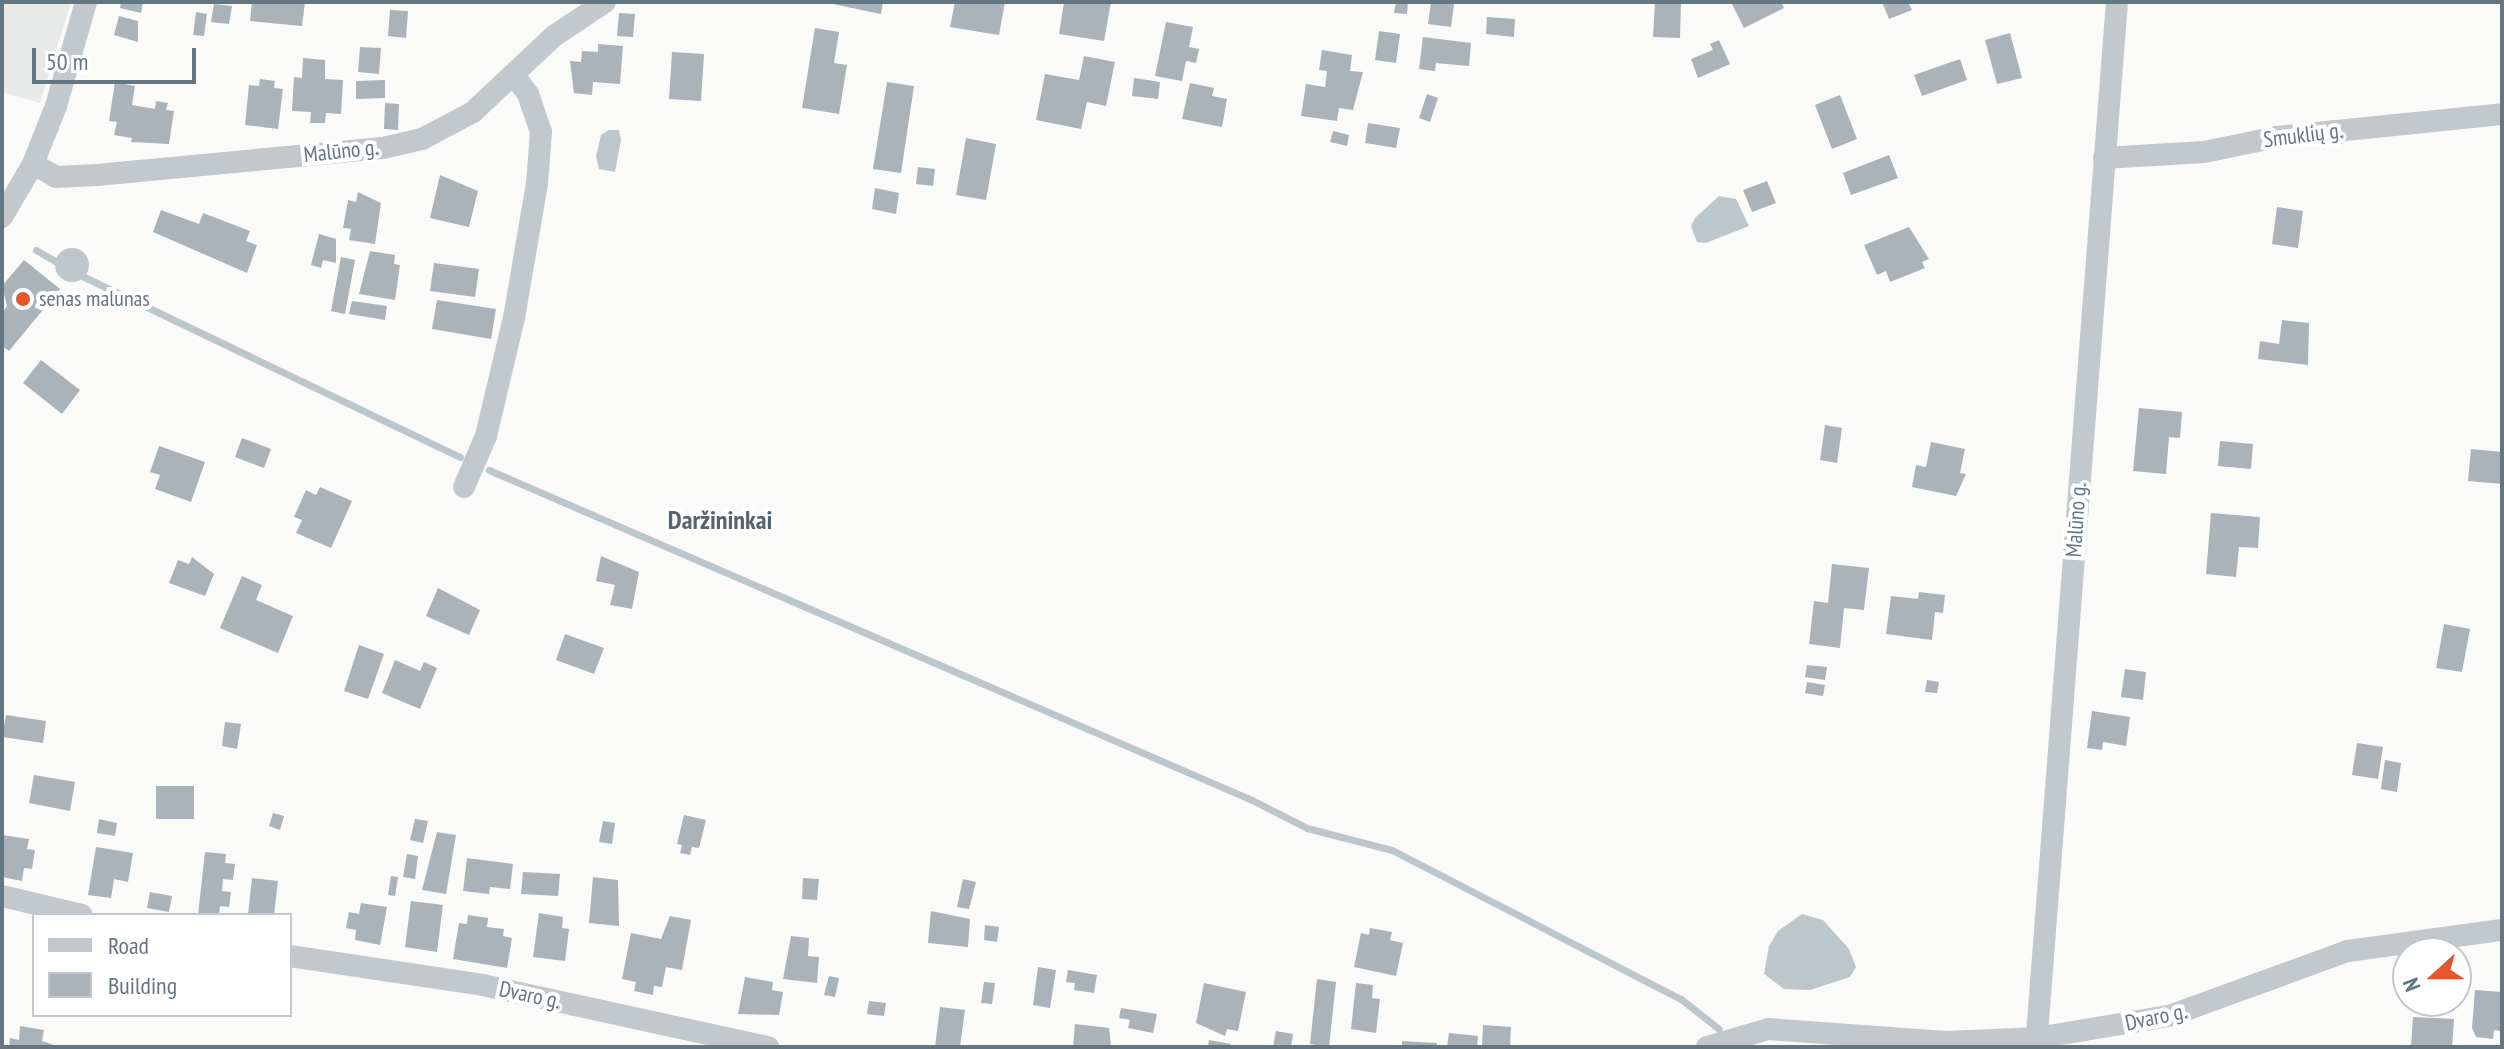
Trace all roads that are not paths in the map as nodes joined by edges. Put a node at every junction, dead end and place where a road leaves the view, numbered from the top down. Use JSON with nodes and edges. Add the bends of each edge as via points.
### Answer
{"nodes":[{"id":1,"x":86,"y":2,"type":"edge"},
{"id":2,"x":605,"y":2,"type":"edge"},
{"id":3,"x":2117,"y":2,"type":"edge"},
{"id":4,"x":515,"y":77,"type":"junction"},
{"id":5,"x":2502,"y":114,"type":"edge"},
{"id":6,"x":2104,"y":158,"type":"junction"},
{"id":7,"x":33,"y":164,"type":"junction"},
{"id":8,"x":2,"y":217,"type":"edge"},
{"id":9,"x":464,"y":487,"type":"dead end"},
{"id":10,"x":2,"y":896,"type":"edge"},
{"id":11,"x":74,"y":913,"type":"edge"},
{"id":12,"x":2502,"y":930,"type":"edge"},
{"id":13,"x":292,"y":956,"type":"edge"},
{"id":14,"x":2036,"y":1043,"type":"edge"},
{"id":15,"x":768,"y":1047,"type":"edge"},
{"id":16,"x":1707,"y":1047,"type":"edge"}],
"edges":[{"from":1,"to":7,"type":"street","via":[[79,40]]},
{"from":2,"to":4,"type":"street","name":"Malūno g.","via":[[554,36]]},
{"from":3,"to":6,"type":"street","name":"Malūno g."},
{"from":4,"to":7,"type":"street","name":"Malūno g.","via":[[450,126],[383,148],[56,177]]},
{"from":4,"to":9,"type":"street","via":[[528,94],[541,132],[537,184],[493,407]]},
{"from":5,"to":6,"type":"street","name":"Smuklių g.","via":[[2277,137],[2204,152]]},
{"from":6,"to":14,"type":"street","name":"Malūno g."},
{"from":7,"to":8,"type":"street"},
{"from":10,"to":11,"type":"street"},
{"from":12,"to":14,"type":"street","name":"Dvaro g.","via":[[2348,951],[2169,1016]]},
{"from":13,"to":15,"type":"street","name":"Dvaro g.","via":[[483,985]]},
{"from":14,"to":16,"type":"street","name":"Dvaro g.","via":[[1768,1029]]}]}
